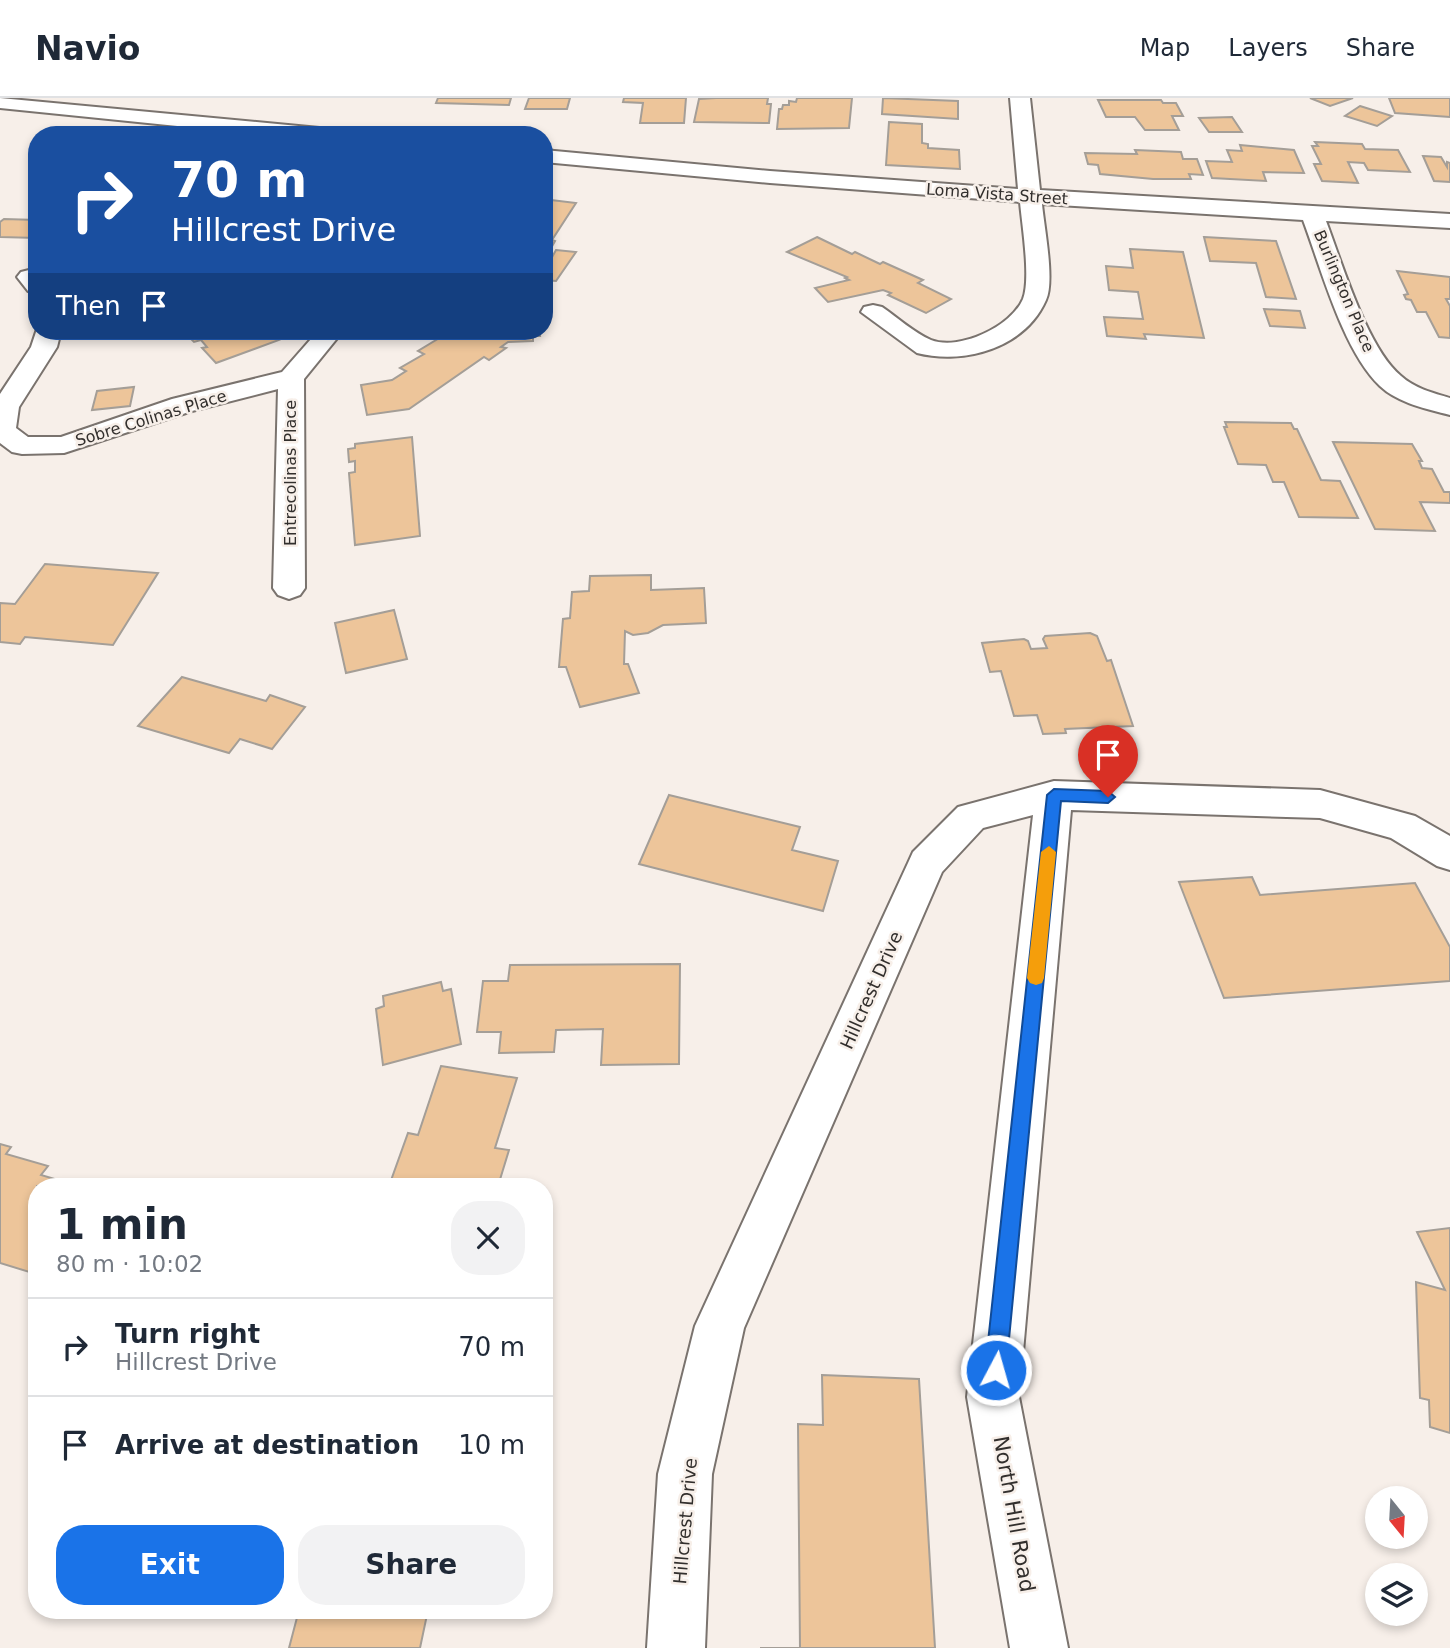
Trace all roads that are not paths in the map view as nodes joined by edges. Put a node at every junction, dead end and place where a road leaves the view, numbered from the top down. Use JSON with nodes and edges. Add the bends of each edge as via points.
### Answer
{"nodes":[{"id":1,"x":1020,"y":98,"type":"edge"},
{"id":2,"x":0,"y":102,"type":"edge"},
{"id":3,"x":240,"y":126,"type":"edge"},
{"id":4,"x":553,"y":157,"type":"edge"},
{"id":5,"x":1032,"y":197,"type":"junction"},
{"id":6,"x":1312,"y":214,"type":"junction"},
{"id":7,"x":1450,"y":221,"type":"edge"},
{"id":8,"x":873,"y":312,"type":"dead end"},
{"id":9,"x":46,"y":340,"type":"edge"},
{"id":10,"x":323,"y":340,"type":"edge"},
{"id":11,"x":290,"y":378,"type":"junction"},
{"id":12,"x":1450,"y":407,"type":"edge"},
{"id":13,"x":289,"y":588,"type":"dead end"},
{"id":14,"x":1054,"y":795,"type":"junction"},
{"id":15,"x":1450,"y":855,"type":"edge"},
{"id":16,"x":676,"y":1648,"type":"edge"},
{"id":17,"x":1039,"y":1648,"type":"edge"}],
"edges":[{"from":1,"to":5,"type":"street"},
{"from":2,"to":3,"type":"street"},
{"from":4,"to":5,"type":"street","name":"Loma Vista Street","via":[[732,176]]},
{"from":5,"to":6,"type":"street","name":"Loma Vista Street"},
{"from":5,"to":8,"type":"street","via":[[1035,299],[1012,330],[967,349],[926,348]]},
{"from":6,"to":7,"type":"street","name":"Loma Vista Street"},
{"from":6,"to":12,"type":"street","name":"Burlington Place","via":[[1364,345],[1389,381]]},
{"from":9,"to":11,"type":"street","name":"Sobre Colinas Place","via":[[5,407],[2,431],[22,446],[64,445],[182,405]]},
{"from":10,"to":11,"type":"street","name":"Entrecolinas Place"},
{"from":11,"to":13,"type":"street","name":"Entrecolinas Place"},
{"from":14,"to":15,"type":"street","name":"Hillcrest Drive","via":[[1320,804],[1402,826]]},
{"from":14,"to":16,"type":"street","name":"Hillcrest Drive","via":[[971,817],[927,863],[720,1326],[685,1474]]},
{"from":14,"to":17,"type":"street","name":"North Hill Road","via":[[993,1397]]}]}
